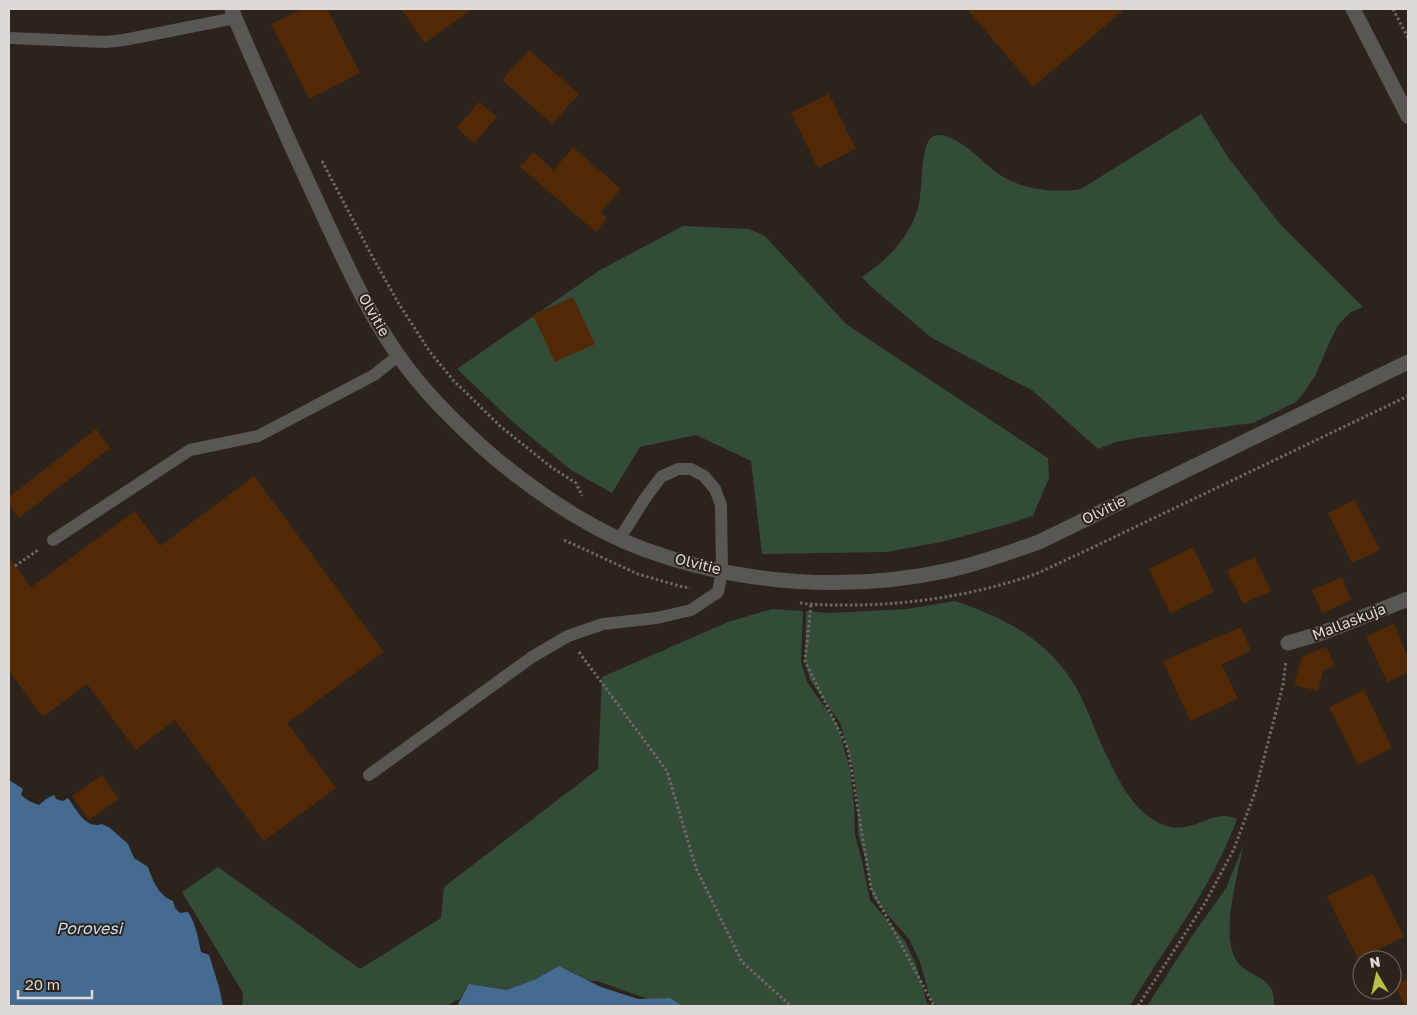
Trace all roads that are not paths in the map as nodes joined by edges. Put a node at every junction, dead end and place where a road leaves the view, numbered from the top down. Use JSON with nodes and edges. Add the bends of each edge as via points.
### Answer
{"nodes":[{"id":1,"x":1353,"y":9,"type":"edge"},
{"id":2,"x":234,"y":14,"type":"edge"},
{"id":3,"x":9,"y":38,"type":"edge"},
{"id":4,"x":1408,"y":116,"type":"edge"},
{"id":5,"x":398,"y":356,"type":"junction"},
{"id":6,"x":1408,"y":362,"type":"edge"},
{"id":7,"x":620,"y":538,"type":"junction"},
{"id":8,"x":53,"y":540,"type":"road end"},
{"id":9,"x":722,"y":571,"type":"junction"},
{"id":10,"x":1408,"y":599,"type":"edge"},
{"id":11,"x":1288,"y":643,"type":"road end"},
{"id":12,"x":369,"y":775,"type":"dead end"}],
"edges":[{"from":1,"to":4,"type":"street"},
{"from":2,"to":3,"type":"lane","via":[[124,40]]},
{"from":2,"to":5,"type":"street","name":"Olvitie","via":[[347,267]]},
{"from":5,"to":7,"type":"street","name":"Olvitie","via":[[451,418],[481,446],[541,494],[586,522]]},
{"from":5,"to":8,"type":"lane","via":[[374,375],[258,436],[190,450]]},
{"from":6,"to":9,"type":"street","name":"Olvitie","via":[[1039,542],[990,560],[948,570],[861,582],[771,580]]},
{"from":7,"to":9,"type":"street","name":"Olvitie","via":[[654,552]]},
{"from":7,"to":9,"type":"lane","via":[[661,477],[678,469],[692,469],[704,476],[715,489],[721,505]]},
{"from":9,"to":12,"type":"lane","via":[[718,592],[691,610],[657,618],[603,624],[568,636],[532,657]]},
{"from":10,"to":11,"type":"street","name":"Mallaskuja"}]}
